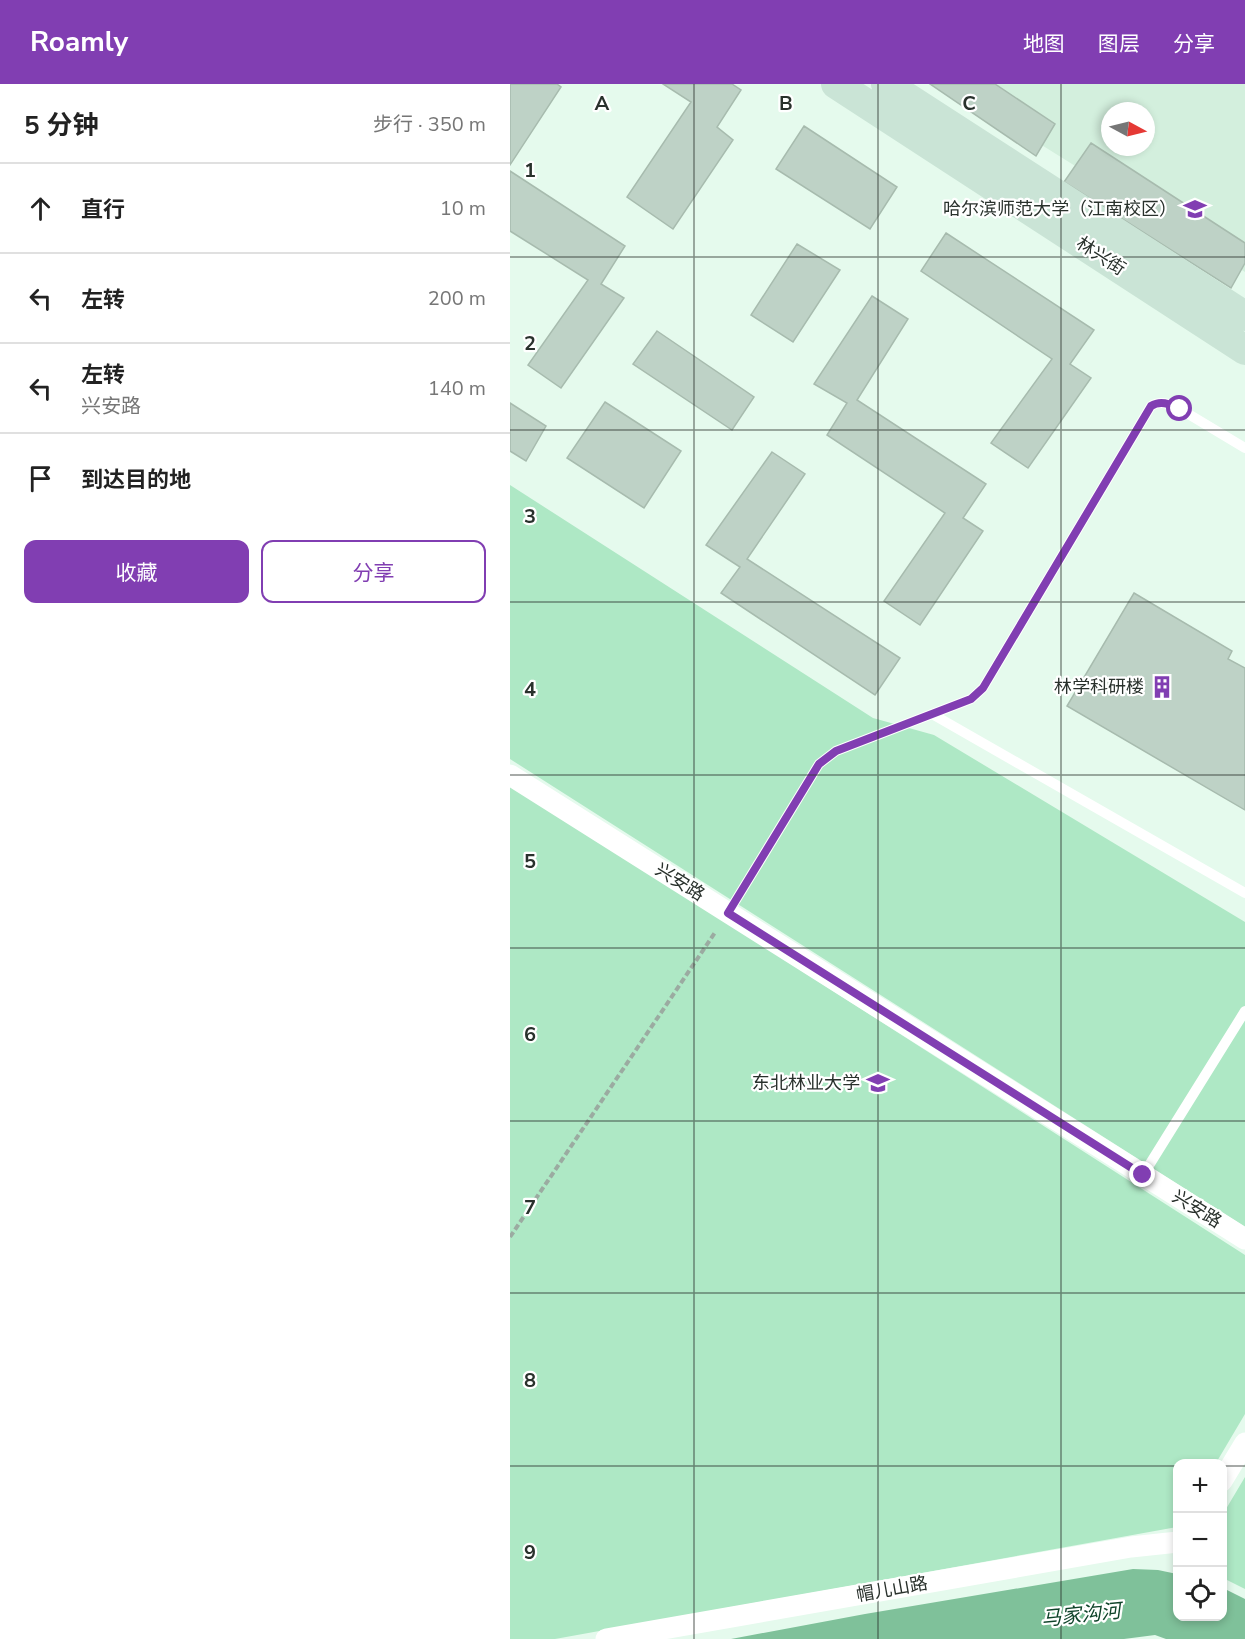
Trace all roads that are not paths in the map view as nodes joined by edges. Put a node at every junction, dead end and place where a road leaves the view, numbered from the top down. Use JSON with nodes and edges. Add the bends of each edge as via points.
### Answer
{"nodes":[{"id":1,"x":836,"y":84,"type":"edge"},
{"id":2,"x":886,"y":84,"type":"edge"},
{"id":3,"x":1245,"y":316,"type":"edge"},
{"id":4,"x":1245,"y":350,"type":"edge"},
{"id":5,"x":1245,"y":448,"type":"edge"},
{"id":6,"x":932,"y":714,"type":"junction"},
{"id":7,"x":510,"y":775,"type":"edge"},
{"id":8,"x":1245,"y":893,"type":"edge"},
{"id":9,"x":728,"y":913,"type":"junction"},
{"id":10,"x":1245,"y":1011,"type":"edge"},
{"id":11,"x":1143,"y":1175,"type":"junction"},
{"id":12,"x":1245,"y":1239,"type":"edge"},
{"id":13,"x":1245,"y":1443,"type":"edge"},
{"id":14,"x":1227,"y":1473,"type":"edge"},
{"id":15,"x":1173,"y":1543,"type":"edge"},
{"id":16,"x":606,"y":1639,"type":"edge"}],
"edges":[{"from":1,"to":4,"type":"main road","name":"林兴街"},
{"from":2,"to":3,"type":"main road","name":"林兴街"},
{"from":5,"to":6,"type":"lane","via":[[1168,403],[1151,406],[983,688],[971,699]]},
{"from":6,"to":8,"type":"lane"},
{"from":6,"to":9,"type":"lane","via":[[836,751],[819,764]]},
{"from":7,"to":9,"type":"street","name":"兴安路"},
{"from":9,"to":11,"type":"street","name":"兴安路"},
{"from":10,"to":11,"type":"lane"},
{"from":11,"to":12,"type":"street","name":"兴安路"},
{"from":13,"to":14,"type":"street"},
{"from":15,"to":16,"type":"street","name":"帽儿山路"}]}
